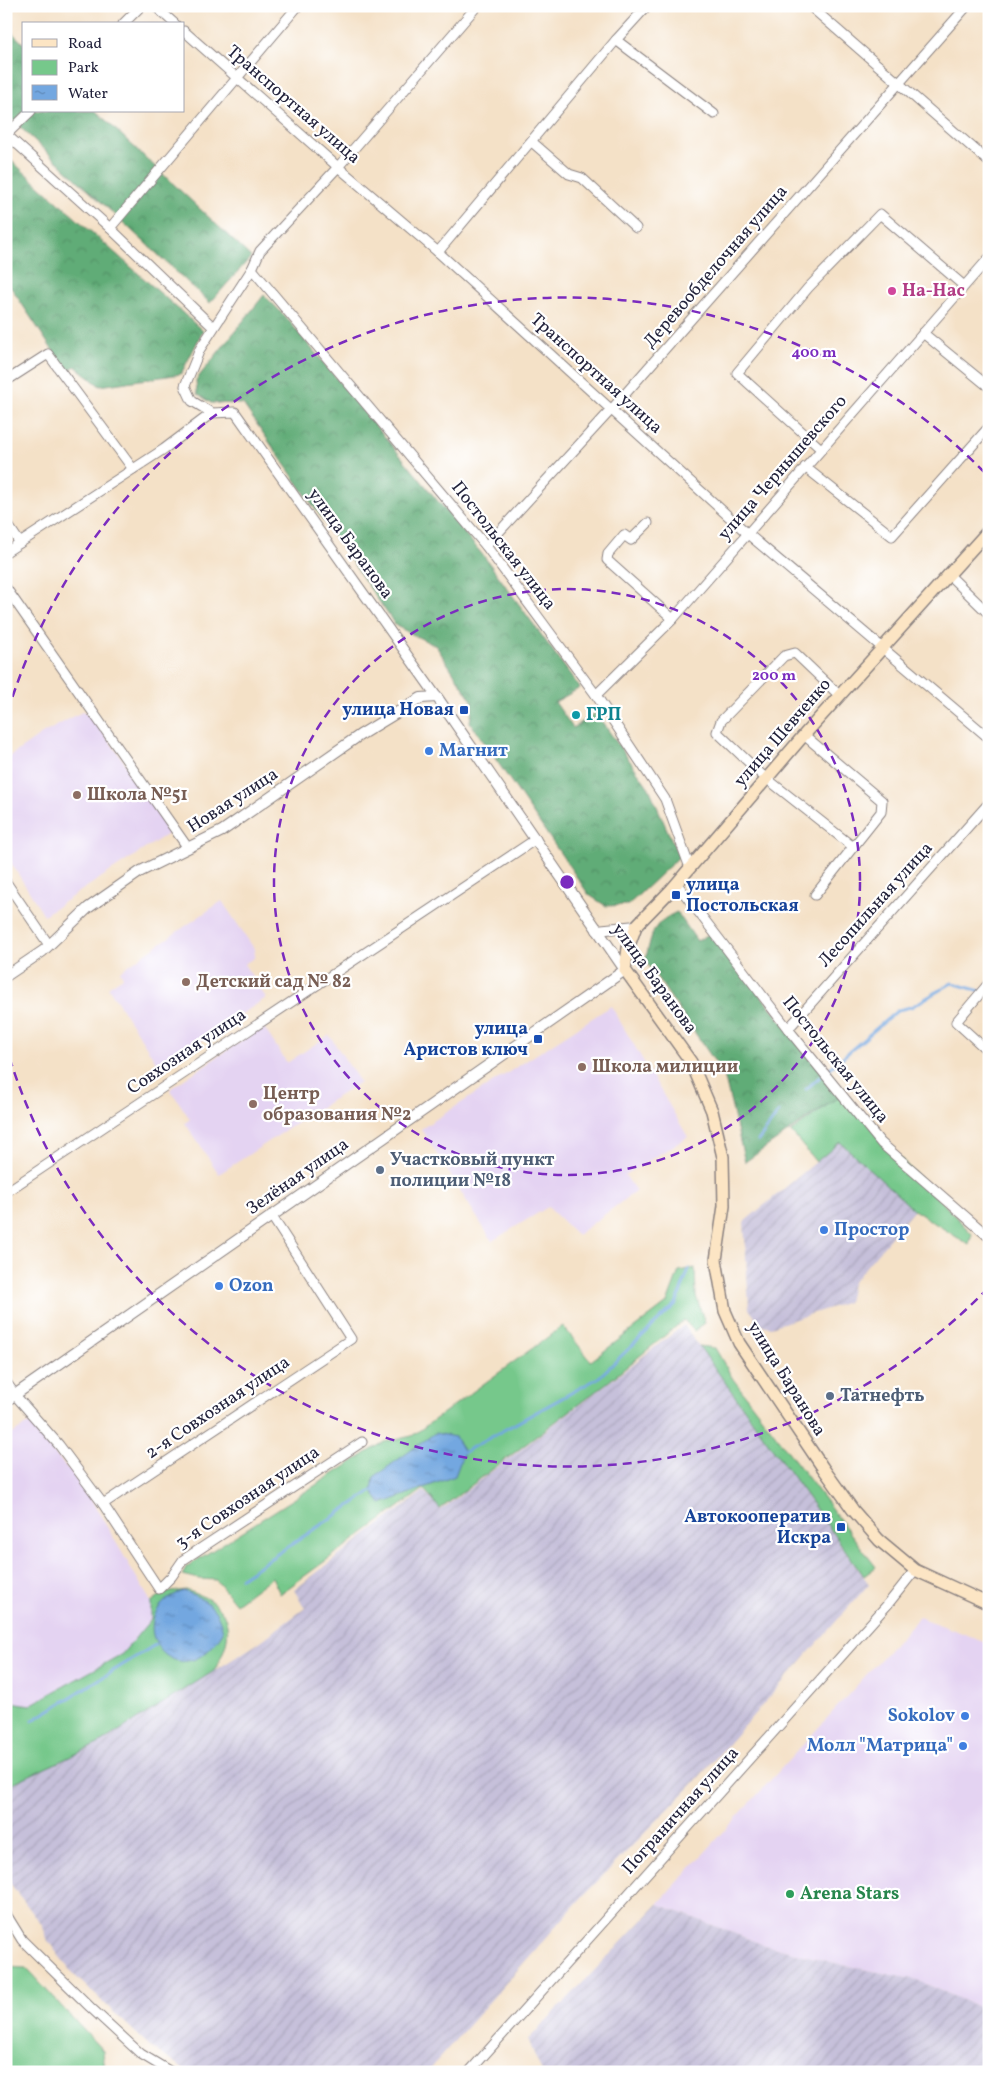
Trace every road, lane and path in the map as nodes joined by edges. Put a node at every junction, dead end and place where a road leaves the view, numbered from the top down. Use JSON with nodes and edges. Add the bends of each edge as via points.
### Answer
{"nodes":[{"id":1,"x":141,"y":6,"type":"edge"},
{"id":2,"x":155,"y":6,"type":"edge"},
{"id":3,"x":298,"y":6,"type":"edge"},
{"id":4,"x":477,"y":6,"type":"edge"},
{"id":5,"x":647,"y":6,"type":"edge"},
{"id":6,"x":810,"y":6,"type":"edge"},
{"id":7,"x":967,"y":6,"type":"edge"},
{"id":8,"x":124,"y":22,"type":"edge"},
{"id":9,"x":173,"y":22,"type":"edge"},
{"id":10,"x":185,"y":32,"type":"edge"},
{"id":11,"x":616,"y":40,"type":"junction"},
{"id":12,"x":236,"y":78,"type":"junction"},
{"id":13,"x":899,"y":84,"type":"junction"},
{"id":14,"x":30,"y":112,"type":"edge"},
{"id":15,"x":714,"y":114,"type":"dead end"},
{"id":16,"x":6,"y":134,"type":"edge"},
{"id":17,"x":532,"y":142,"type":"junction"},
{"id":18,"x":989,"y":162,"type":"edge"},
{"id":19,"x":338,"y":167,"type":"junction"},
{"id":20,"x":110,"y":228,"type":"junction"},
{"id":21,"x":636,"y":228,"type":"dead end"},
{"id":22,"x":438,"y":252,"type":"junction"},
{"id":23,"x":989,"y":258,"type":"edge"},
{"id":24,"x":252,"y":269,"type":"junction"},
{"id":25,"x":964,"y":286,"type":"junction"},
{"id":26,"x":213,"y":328,"type":"junction"},
{"id":27,"x":923,"y":333,"type":"junction"},
{"id":28,"x":6,"y":381,"type":"edge"},
{"id":29,"x":989,"y":387,"type":"edge"},
{"id":30,"x":611,"y":410,"type":"junction"},
{"id":31,"x":212,"y":413,"type":"junction"},
{"id":32,"x":989,"y":427,"type":"edge"},
{"id":33,"x":821,"y":448,"type":"junction"},
{"id":34,"x":805,"y":467,"type":"junction"},
{"id":35,"x":133,"y":470,"type":"junction"},
{"id":36,"x":6,"y":522,"type":"edge"},
{"id":37,"x":648,"y":523,"type":"dead end"},
{"id":38,"x":989,"y":530,"type":"edge"},
{"id":39,"x":748,"y":534,"type":"junction"},
{"id":40,"x":20,"y":543,"type":"junction"},
{"id":41,"x":486,"y":546,"type":"junction"},
{"id":42,"x":6,"y":552,"type":"edge"},
{"id":43,"x":948,"y":574,"type":"junction"},
{"id":44,"x":6,"y":588,"type":"edge"},
{"id":45,"x":989,"y":614,"type":"edge"},
{"id":46,"x":673,"y":619,"type":"junction"},
{"id":47,"x":882,"y":647,"type":"junction"},
{"id":48,"x":596,"y":695,"type":"junction"},
{"id":49,"x":839,"y":695,"type":"junction"},
{"id":50,"x":437,"y":697,"type":"junction"},
{"id":51,"x":804,"y":735,"type":"junction"},
{"id":52,"x":989,"y":738,"type":"edge"},
{"id":53,"x":767,"y":777,"type":"junction"},
{"id":54,"x":989,"y":803,"type":"edge"},
{"id":55,"x":536,"y":840,"type":"junction"},
{"id":56,"x":852,"y":846,"type":"junction"},
{"id":57,"x":188,"y":848,"type":"junction"},
{"id":58,"x":690,"y":868,"type":"junction"},
{"id":59,"x":6,"y":882,"type":"edge"},
{"id":60,"x":676,"y":884,"type":"junction"},
{"id":61,"x":815,"y":895,"type":"dead end"},
{"id":62,"x":636,"y":926,"type":"junction"},
{"id":63,"x":597,"y":930,"type":"junction"},
{"id":64,"x":50,"y":945,"type":"junction"},
{"id":65,"x":625,"y":970,"type":"junction"},
{"id":66,"x":6,"y":976,"type":"edge"},
{"id":67,"x":989,"y":983,"type":"edge"},
{"id":68,"x":788,"y":1029,"type":"junction"},
{"id":69,"x":989,"y":1052,"type":"edge"},
{"id":70,"x":6,"y":1192,"type":"edge"},
{"id":71,"x":271,"y":1215,"type":"junction"},
{"id":72,"x":987,"y":1233,"type":"edge"},
{"id":73,"x":6,"y":1383,"type":"edge"},
{"id":74,"x":10,"y":1397,"type":"edge"},
{"id":75,"x":362,"y":1442,"type":"dead end"},
{"id":76,"x":103,"y":1504,"type":"junction"},
{"id":77,"x":915,"y":1570,"type":"junction"},
{"id":78,"x":989,"y":1604,"type":"edge"},
{"id":79,"x":6,"y":1914,"type":"edge"},
{"id":80,"x":171,"y":2072,"type":"edge"},
{"id":81,"x":469,"y":2072,"type":"edge"}],
"edges":[{"from":1,"to":8,"type":"street"},
{"from":2,"to":9,"type":"street"},
{"from":3,"to":12,"type":"street"},
{"from":4,"to":19,"type":"street"},
{"from":5,"to":11,"type":"street"},
{"from":6,"to":13,"type":"street"},
{"from":7,"to":13,"type":"street","name":"Деревообделочная улица"},
{"from":10,"to":12,"type":"street","name":"Транспортная улица"},
{"from":11,"to":15,"type":"street"},
{"from":11,"to":17,"type":"street"},
{"from":12,"to":19,"type":"street","name":"Транспортная улица"},
{"from":12,"to":20,"type":"street"},
{"from":13,"to":18,"type":"street"},
{"from":13,"to":30,"type":"street","name":"Деревообделочная улица"},
{"from":14,"to":16,"type":"street"},
{"from":16,"to":20,"type":"street"},
{"from":17,"to":21,"type":"street","via":[[569,174],[582,178]]},
{"from":17,"to":22,"type":"street"},
{"from":19,"to":22,"type":"street","name":"Транспортная улица"},
{"from":19,"to":24,"type":"street","via":[[260,251]]},
{"from":20,"to":26,"type":"street"},
{"from":22,"to":30,"type":"street","name":"Транспортная улица"},
{"from":23,"to":25,"type":"street","name":"улица Чернышевского"},
{"from":24,"to":26,"type":"street"},
{"from":24,"to":41,"type":"street","name":"Постольская улица"},
{"from":25,"to":27,"type":"street","name":"улица Чернышевского"},
{"from":25,"to":33,"type":"street","via":[[880,214],[808,288],[737,373]]},
{"from":26,"to":31,"type":"street","via":[[200,349],[186,386],[192,401]]},
{"from":27,"to":29,"type":"street"},
{"from":27,"to":33,"type":"street","name":"улица Чернышевского"},
{"from":28,"to":35,"type":"street","via":[[48,354]]},
{"from":30,"to":39,"type":"street","name":"Транспортная улица"},
{"from":30,"to":41,"type":"street","name":"Деревообделочная улица"},
{"from":31,"to":35,"type":"street"},
{"from":31,"to":50,"type":"street","name":"улица Баранова","via":[[235,412]]},
{"from":32,"to":34,"type":"street","via":[[892,536]]},
{"from":33,"to":34,"type":"street","name":"улица Чернышевского"},
{"from":34,"to":39,"type":"street","name":"улица Чернышевского"},
{"from":35,"to":40,"type":"street"},
{"from":36,"to":40,"type":"street"},
{"from":37,"to":46,"type":"street","via":[[631,540],[624,535],[608,554],[608,560]]},
{"from":38,"to":43,"type":"main road","name":"улица Шевченко"},
{"from":39,"to":46,"type":"street","name":"улица Чернышевского"},
{"from":39,"to":47,"type":"street","name":"Транспортная улица"},
{"from":40,"to":42,"type":"street"},
{"from":41,"to":48,"type":"street","name":"Постольская улица"},
{"from":43,"to":45,"type":"street"},
{"from":43,"to":47,"type":"main road","name":"улица Шевченко"},
{"from":44,"to":57,"type":"street"},
{"from":46,"to":48,"type":"street","name":"улица Чернышевского"},
{"from":47,"to":49,"type":"main road","name":"улица Шевченко"},
{"from":47,"to":52,"type":"street","name":"Транспортная улица"},
{"from":48,"to":58,"type":"street","name":"Постольская улица","via":[[666,799]]},
{"from":49,"to":51,"type":"main road","name":"улица Шевченко"},
{"from":49,"to":53,"type":"street","via":[[795,653],[784,656],[721,721],[717,732]]},
{"from":50,"to":55,"type":"street","name":"улица Баранова"},
{"from":50,"to":57,"type":"street","name":"Новая улица","via":[[421,698],[360,735],[222,831]]},
{"from":51,"to":53,"type":"main road","name":"улица Шевченко"},
{"from":51,"to":56,"type":"street","via":[[882,801],[882,812]]},
{"from":53,"to":56,"type":"street"},
{"from":53,"to":58,"type":"main road","name":"улица Шевченко"},
{"from":54,"to":68,"type":"street","name":"Лесопильная улица"},
{"from":55,"to":63,"type":"street","name":"улица Баранова"},
{"from":55,"to":70,"type":"street","name":"Совхозная улица"},
{"from":56,"to":61,"type":"street"},
{"from":57,"to":64,"type":"street","name":"Новая улица","via":[[141,871],[88,908]]},
{"from":58,"to":60,"type":"main road","name":"улица Шевченко"},
{"from":59,"to":64,"type":"street"},
{"from":60,"to":62,"type":"main road","name":"улица Шевченко"},
{"from":60,"to":68,"type":"street","name":"Постольская улица"},
{"from":62,"to":63,"type":"street"},
{"from":62,"to":65,"type":"main road","name":"улица Шевченко"},
{"from":63,"to":65,"type":"street","name":"улица Баранова"},
{"from":64,"to":66,"type":"street","name":"Новая улица"},
{"from":65,"to":71,"type":"street","name":"Зелёная улица"},
{"from":65,"to":77,"type":"main road","name":"улица Баранова","via":[[691,1062],[712,1111],[723,1156],[724,1206],[716,1260],[725,1311],[739,1343],[853,1510],[879,1540]]},
{"from":67,"to":69,"type":"street","via":[[956,1022]]},
{"from":68,"to":72,"type":"street","name":"Постольская улица","via":[[881,1143]]},
{"from":71,"to":74,"type":"street","name":"Зелёная улица"},
{"from":71,"to":76,"type":"street","name":"2-я Совхозная улица","via":[[351,1339]]},
{"from":73,"to":74,"type":"street"},
{"from":74,"to":76,"type":"street","via":[[59,1445]]},
{"from":75,"to":76,"type":"street","name":"3-я Совхозная улица","via":[[183,1560],[159,1589]]},
{"from":77,"to":78,"type":"main road","name":"улица Баранова"},
{"from":77,"to":81,"type":"street","name":"Пограничная улица"},
{"from":79,"to":80,"type":"street","via":[[22,1940],[90,2007],[141,2054]]}]}
